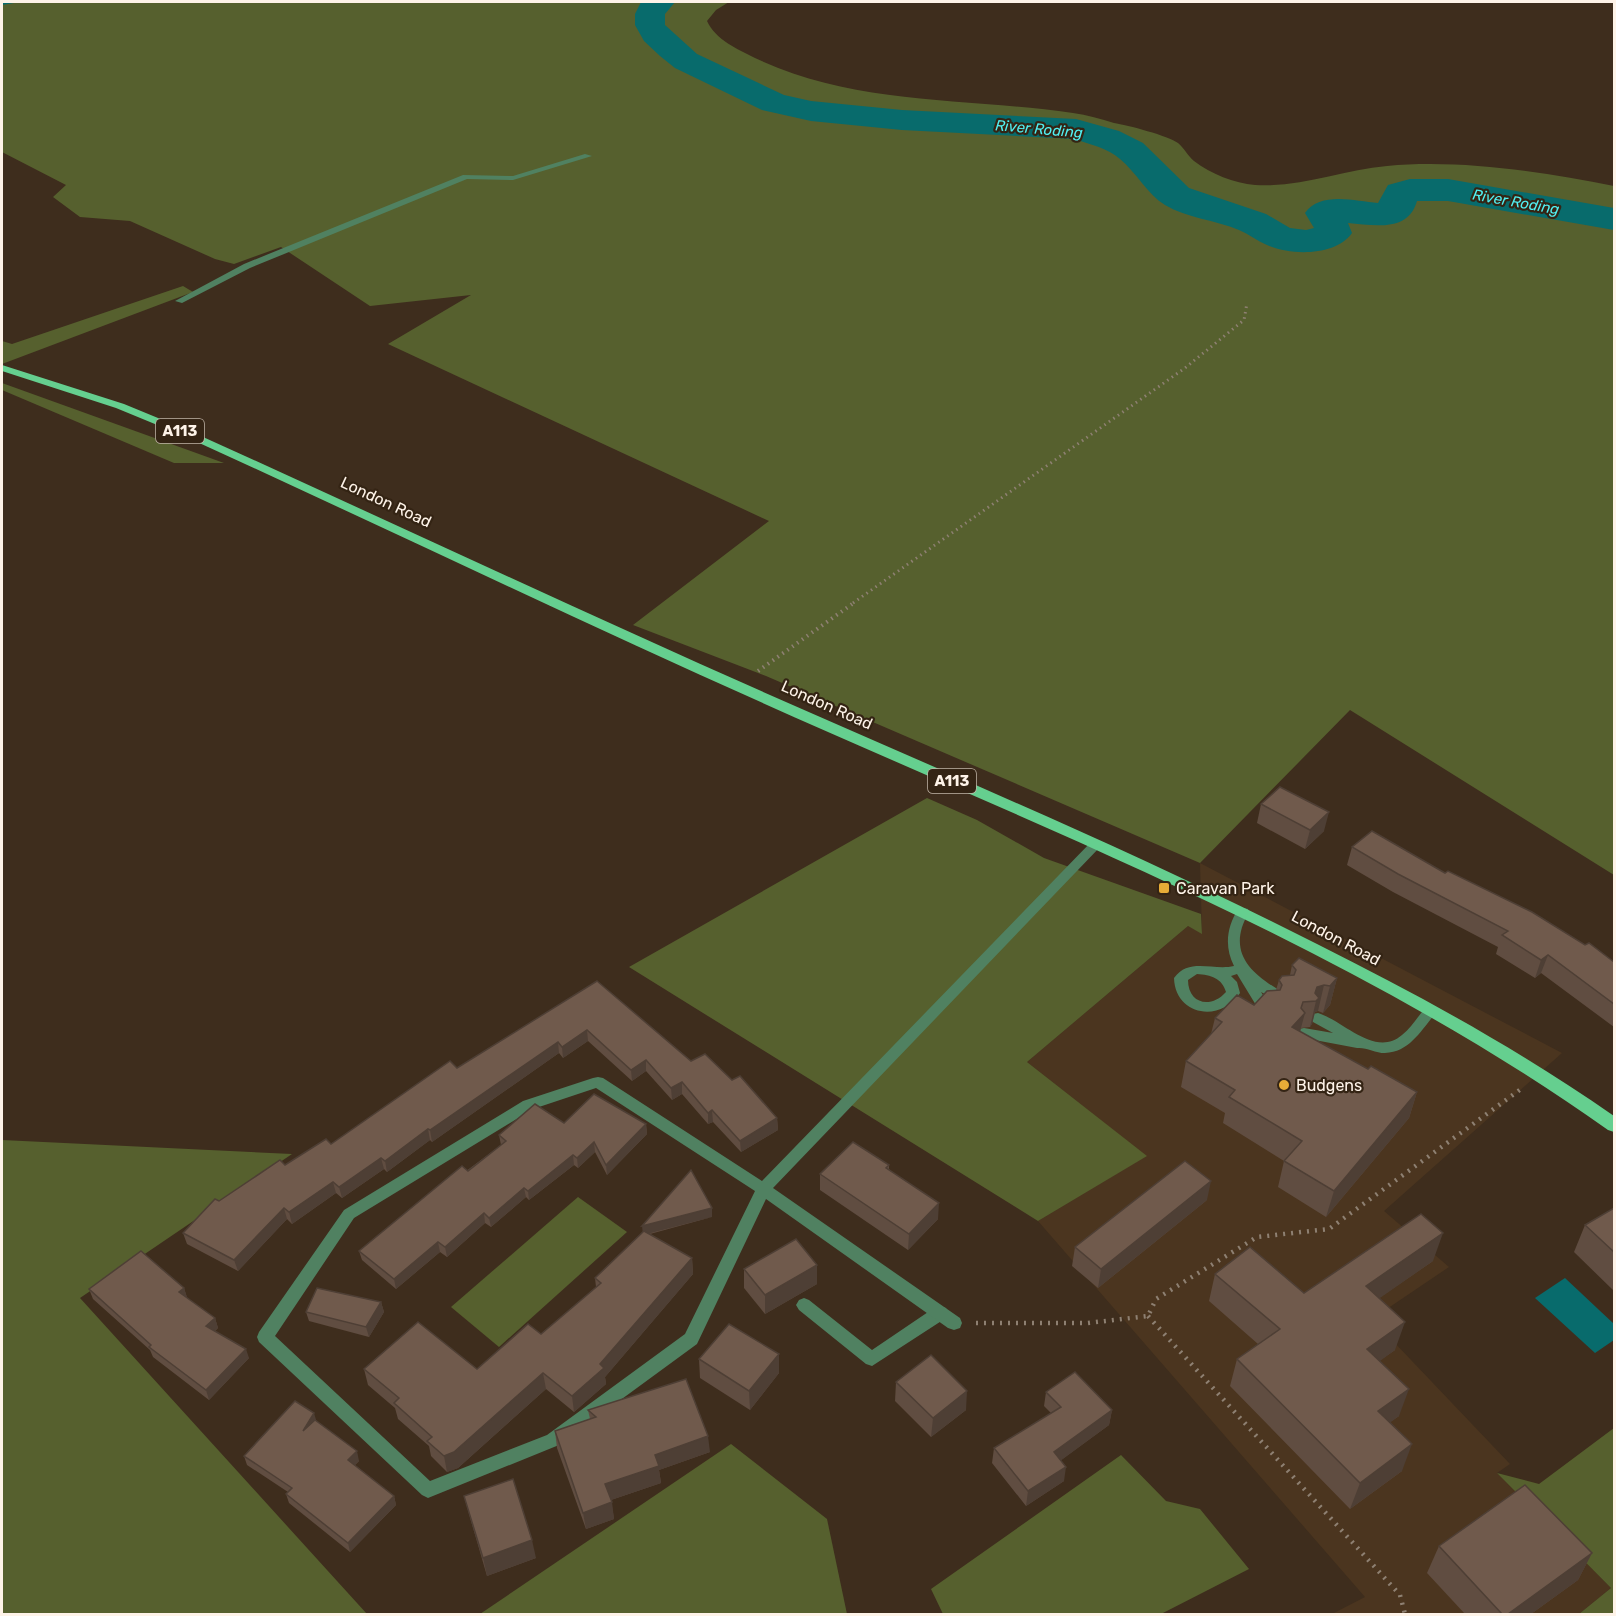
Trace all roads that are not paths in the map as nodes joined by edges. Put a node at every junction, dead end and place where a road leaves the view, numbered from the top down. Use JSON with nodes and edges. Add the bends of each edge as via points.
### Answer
{"nodes":[{"id":1,"x":588,"y":156,"type":"dead end"},
{"id":2,"x":179,"y":301,"type":"dead end"},
{"id":3,"x":2,"y":368,"type":"edge"},
{"id":4,"x":1096,"y":844,"type":"junction"},
{"id":5,"x":1243,"y":912,"type":"junction"},
{"id":6,"x":1240,"y":969,"type":"junction"},
{"id":7,"x":1220,"y":973,"type":"dead end"},
{"id":8,"x":1281,"y":997,"type":"edge"},
{"id":9,"x":1431,"y":1010,"type":"junction"},
{"id":10,"x":1267,"y":1012,"type":"edge"},
{"id":11,"x":1318,"y":1018,"type":"edge"},
{"id":12,"x":1304,"y":1033,"type":"edge"},
{"id":13,"x":1370,"y":1046,"type":"junction"},
{"id":14,"x":1614,"y":1125,"type":"edge"},
{"id":15,"x":763,"y":1189,"type":"junction"},
{"id":16,"x":804,"y":1305,"type":"dead end"},
{"id":17,"x":940,"y":1313,"type":"junction"},
{"id":18,"x":954,"y":1323,"type":"road end"}],
"edges":[{"from":1,"to":2,"type":"street","via":[[513,178],[466,177],[247,266]]},
{"from":3,"to":4,"type":"main road","name":"London Road","number":"A113","via":[[120,406],[188,434],[736,687]]},
{"from":4,"to":5,"type":"main road","name":"London Road","number":"A113"},
{"from":4,"to":15,"type":"street"},
{"from":5,"to":6,"type":"street","via":[[1234,932],[1234,956]]},
{"from":5,"to":9,"type":"main road","name":"London Road","number":"A113"},
{"from":6,"to":7,"type":"street"},
{"from":6,"to":8,"type":"street"},
{"from":6,"to":10,"type":"street"},
{"from":9,"to":13,"type":"street","via":[[1406,1040],[1393,1048]]},
{"from":9,"to":14,"type":"main road","name":"London Road","number":"A113","via":[[1542,1074]]},
{"from":11,"to":13,"type":"street"},
{"from":12,"to":13,"type":"street"},
{"from":15,"to":15,"type":"street","via":[[598,1082],[528,1105],[349,1214],[265,1337],[428,1490],[553,1440],[691,1339]]},
{"from":15,"to":17,"type":"street"},
{"from":16,"to":17,"type":"street","via":[[872,1359]]},
{"from":17,"to":18,"type":"street"}]}
